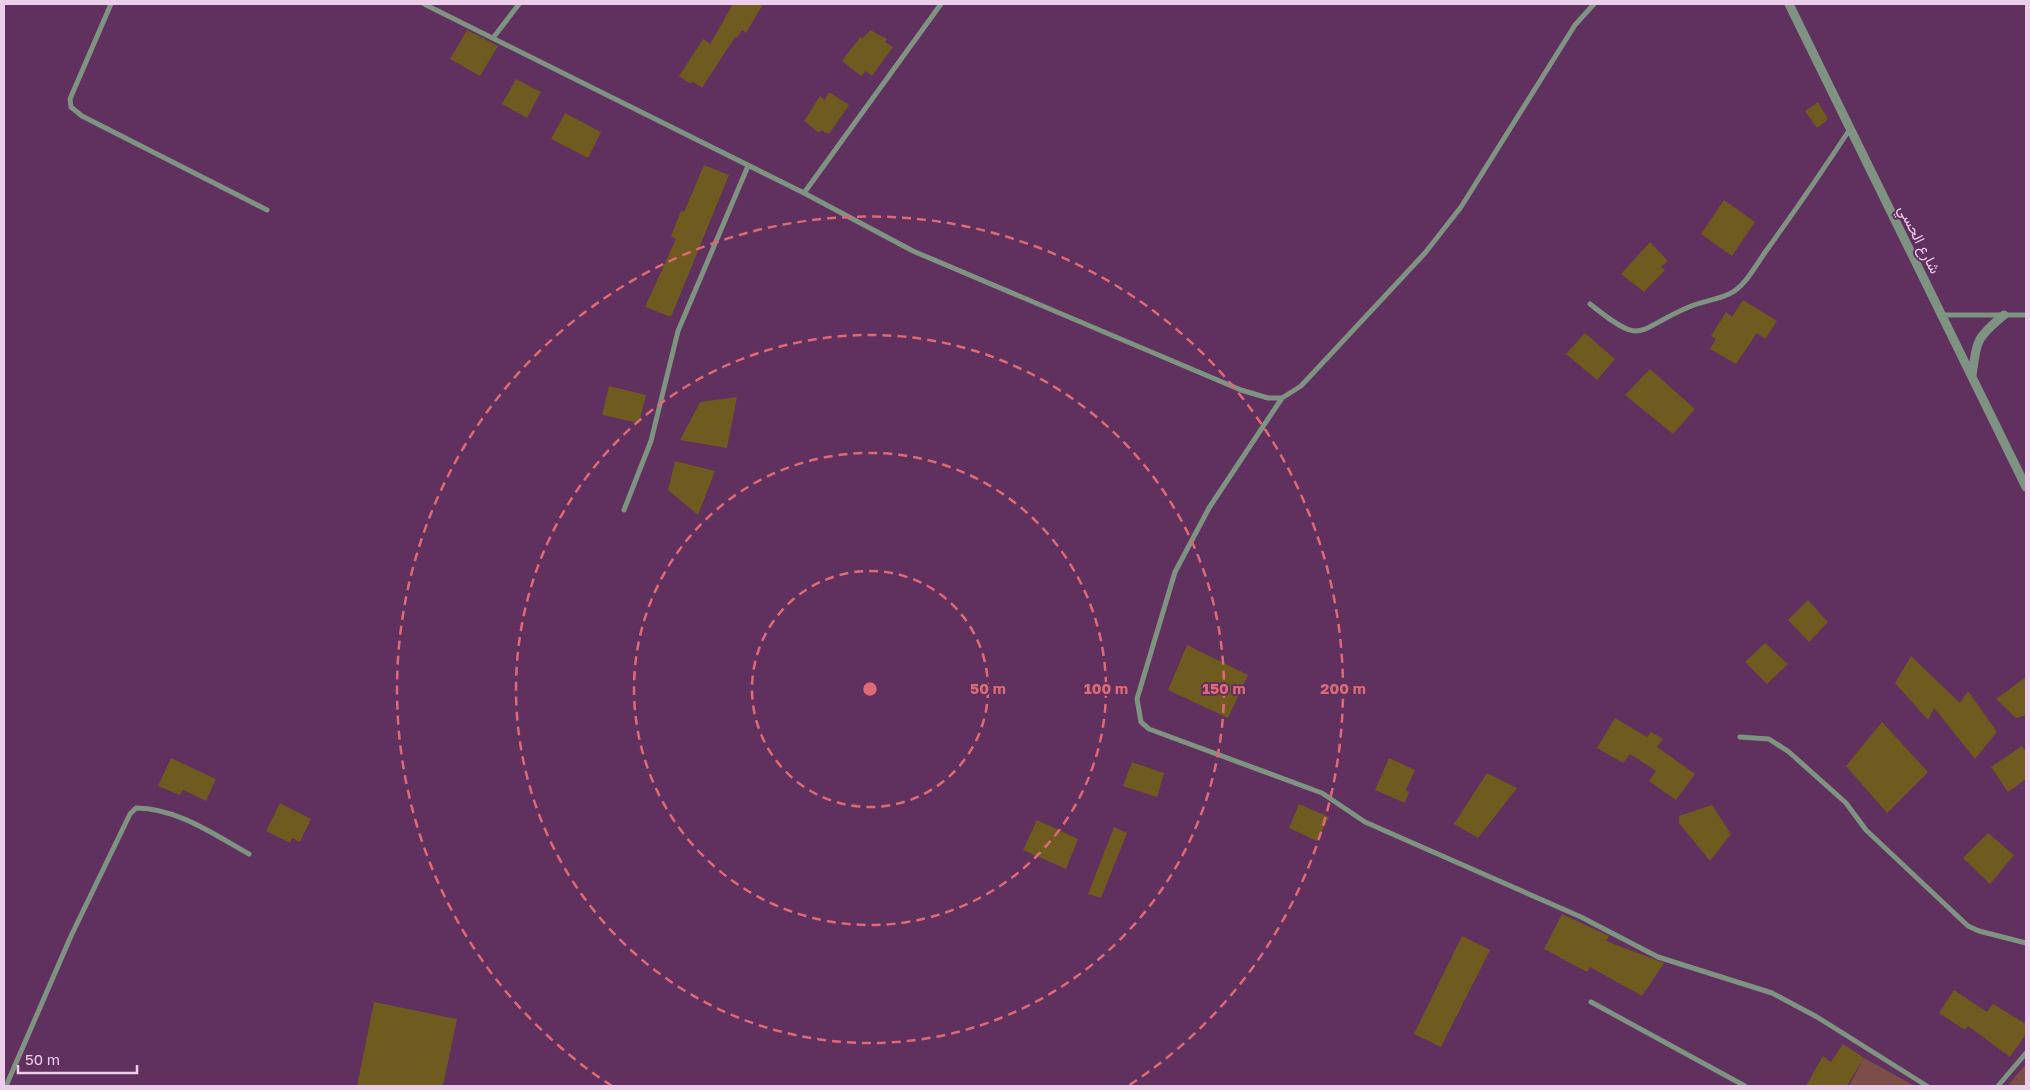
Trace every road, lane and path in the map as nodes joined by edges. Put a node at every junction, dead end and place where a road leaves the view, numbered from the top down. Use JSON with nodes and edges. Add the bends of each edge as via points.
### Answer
{"nodes":[{"id":1,"x":111,"y":4,"type":"edge"},
{"id":2,"x":424,"y":4,"type":"edge"},
{"id":3,"x":519,"y":4,"type":"edge"},
{"id":4,"x":941,"y":4,"type":"edge"},
{"id":5,"x":1594,"y":4,"type":"edge"},
{"id":6,"x":1789,"y":4,"type":"edge"},
{"id":7,"x":493,"y":38,"type":"junction"},
{"id":8,"x":1850,"y":128,"type":"junction"},
{"id":9,"x":748,"y":166,"type":"junction"},
{"id":10,"x":804,"y":194,"type":"junction"},
{"id":11,"x":267,"y":210,"type":"dead end"},
{"id":12,"x":1590,"y":304,"type":"dead end"},
{"id":13,"x":2004,"y":314,"type":"junction"},
{"id":14,"x":1943,"y":315,"type":"junction"},
{"id":15,"x":2026,"y":315,"type":"edge"},
{"id":16,"x":1972,"y":376,"type":"junction"},
{"id":17,"x":1282,"y":398,"type":"junction"},
{"id":18,"x":2026,"y":487,"type":"edge"},
{"id":19,"x":624,"y":510,"type":"dead end"},
{"id":20,"x":1740,"y":737,"type":"dead end"},
{"id":21,"x":249,"y":854,"type":"dead end"},
{"id":22,"x":2026,"y":943,"type":"edge"},
{"id":23,"x":1591,"y":1002,"type":"dead end"},
{"id":24,"x":2026,"y":1053,"type":"edge"},
{"id":25,"x":6,"y":1086,"type":"edge"},
{"id":26,"x":1745,"y":1086,"type":"edge"},
{"id":27,"x":1927,"y":1086,"type":"edge"},
{"id":28,"x":1998,"y":1086,"type":"edge"}],
"edges":[{"from":1,"to":11,"type":"street","via":[[70,99],[71,107],[82,116]]},
{"from":2,"to":7,"type":"street"},
{"from":3,"to":7,"type":"street"},
{"from":4,"to":10,"type":"street"},
{"from":5,"to":17,"type":"street","via":[[1575,25],[1461,207],[1425,252],[1301,386]]},
{"from":6,"to":8,"type":"street","name":"شارع الحسي"},
{"from":7,"to":9,"type":"street"},
{"from":8,"to":12,"type":"street","via":[[1782,230],[1744,282],[1730,294],[1689,307],[1651,328],[1633,332],[1616,325]]},
{"from":8,"to":14,"type":"street","name":"شارع الحسي"},
{"from":9,"to":10,"type":"street"},
{"from":9,"to":19,"type":"street","via":[[678,331],[656,424]]},
{"from":10,"to":17,"type":"street","via":[[913,251],[1232,386],[1268,398]]},
{"from":13,"to":14,"type":"street"},
{"from":13,"to":15,"type":"street"},
{"from":13,"to":16,"type":"street","via":[[1982,333]]},
{"from":14,"to":16,"type":"street","name":"شارع الحسي"},
{"from":16,"to":18,"type":"street","name":"شارع الحسي"},
{"from":17,"to":27,"type":"street","via":[[1209,508],[1175,572],[1137,699],[1141,722],[1149,729],[1322,794],[1365,822],[1581,918],[1658,957],[1772,993],[1817,1016]]},
{"from":20,"to":22,"type":"street","via":[[1769,739],[1790,752],[1846,803],[1866,830],[1968,926],[1979,932]]},
{"from":21,"to":25,"type":"street","via":[[186,820],[136,808],[130,814],[71,936]]},
{"from":23,"to":26,"type":"street"},
{"from":24,"to":28,"type":"street"}]}
